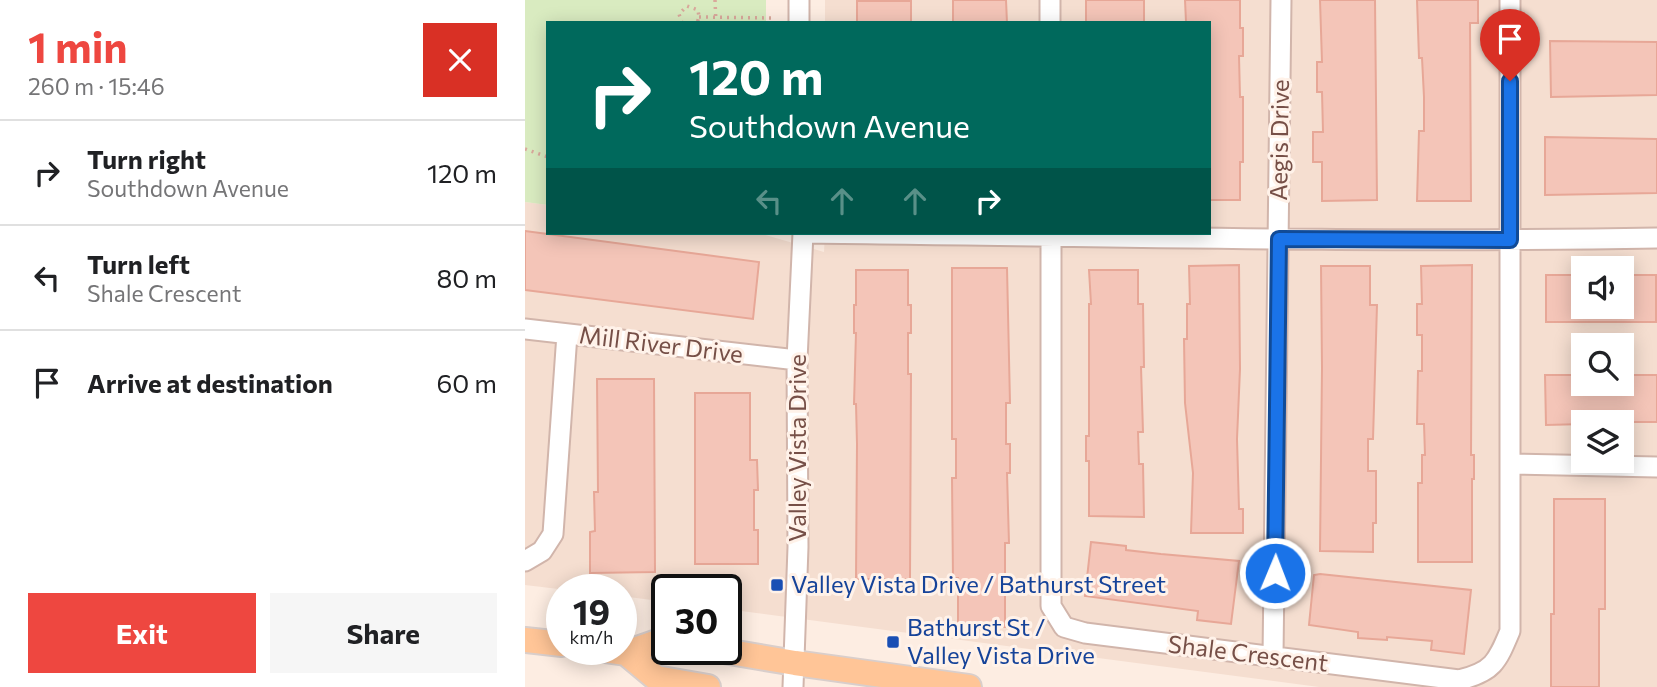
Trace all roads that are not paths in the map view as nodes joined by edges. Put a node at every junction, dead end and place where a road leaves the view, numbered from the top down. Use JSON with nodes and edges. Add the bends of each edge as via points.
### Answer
{"nodes":[{"id":1,"x":799,"y":0,"type":"edge"},
{"id":2,"x":1050,"y":0,"type":"edge"},
{"id":3,"x":1281,"y":0,"type":"edge"},
{"id":4,"x":1510,"y":0,"type":"edge"},
{"id":5,"x":799,"y":21,"type":"edge"},
{"id":6,"x":1050,"y":21,"type":"edge"},
{"id":7,"x":803,"y":235,"type":"edge"},
{"id":8,"x":1051,"y":235,"type":"edge"},
{"id":9,"x":1657,"y":238,"type":"edge"},
{"id":10,"x":1279,"y":239,"type":"junction"},
{"id":11,"x":1510,"y":240,"type":"junction"},
{"id":12,"x":525,"y":329,"type":"edge"},
{"id":13,"x":567,"y":334,"type":"junction"},
{"id":14,"x":797,"y":360,"type":"junction"},
{"id":15,"x":1511,"y":464,"type":"junction"},
{"id":16,"x":1657,"y":467,"type":"edge"},
{"id":17,"x":525,"y":561,"type":"edge"},
{"id":18,"x":525,"y":640,"type":"edge"},
{"id":19,"x":546,"y":643,"type":"edge"},
{"id":20,"x":1273,"y":657,"type":"junction"},
{"id":21,"x":742,"y":659,"type":"edge"},
{"id":22,"x":637,"y":662,"type":"edge"},
{"id":23,"x":794,"y":675,"type":"edge"},
{"id":24,"x":708,"y":687,"type":"edge"},
{"id":25,"x":969,"y":687,"type":"edge"}],
"edges":[{"from":1,"to":5,"type":"street"},
{"from":2,"to":6,"type":"street"},
{"from":3,"to":10,"type":"street","name":"Aegis Drive"},
{"from":4,"to":11,"type":"street","name":"Shale Crescent"},
{"from":7,"to":14,"type":"street","name":"Valley Vista Drive"},
{"from":8,"to":10,"type":"street"},
{"from":8,"to":20,"type":"street","name":"Shale Crescent","via":[[1051,606],[1064,626],[1085,633]]},
{"from":9,"to":11,"type":"street"},
{"from":10,"to":11,"type":"street"},
{"from":10,"to":20,"type":"street","name":"Aegis Drive"},
{"from":11,"to":15,"type":"street","name":"Shale Crescent"},
{"from":12,"to":13,"type":"street","name":"Mill River Drive"},
{"from":13,"to":14,"type":"street","name":"Mill River Drive"},
{"from":13,"to":17,"type":"street","via":[[553,534],[542,551]]},
{"from":14,"to":23,"type":"street","name":"Valley Vista Drive"},
{"from":15,"to":16,"type":"street"},
{"from":15,"to":20,"type":"street","name":"Shale Crescent","via":[[1510,631],[1498,661],[1480,675],[1459,680]]},
{"from":18,"to":19,"type":"main road"},
{"from":21,"to":23,"type":"main road"},
{"from":22,"to":24,"type":"main road","via":[[656,678]]},
{"from":23,"to":25,"type":"main road"}]}
